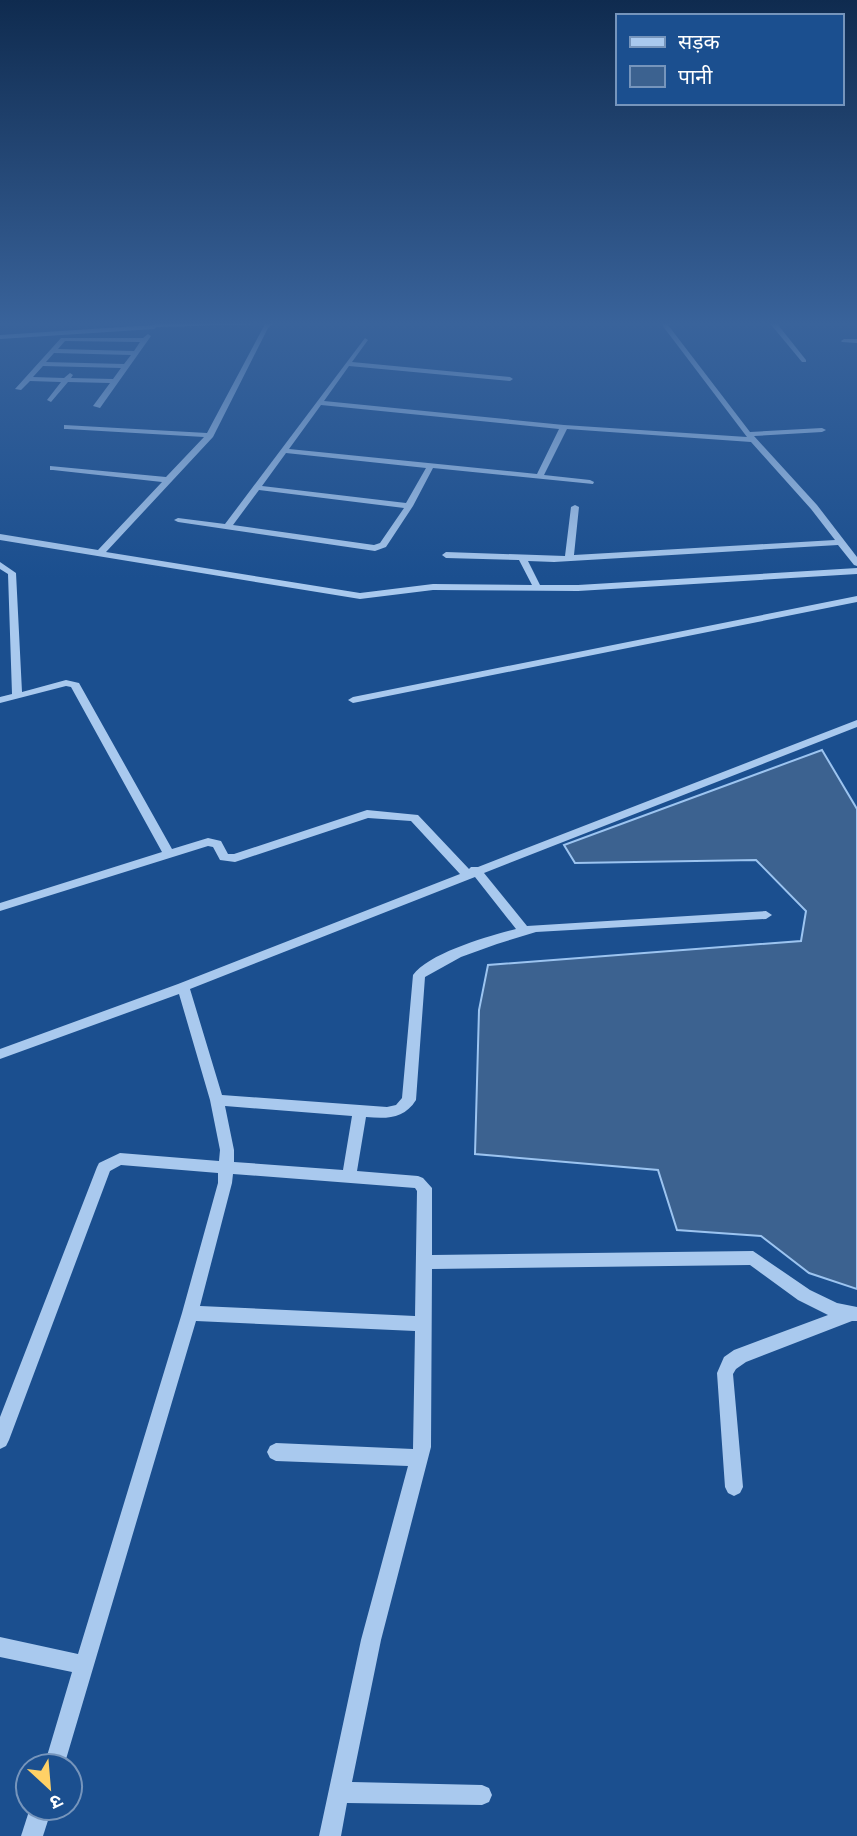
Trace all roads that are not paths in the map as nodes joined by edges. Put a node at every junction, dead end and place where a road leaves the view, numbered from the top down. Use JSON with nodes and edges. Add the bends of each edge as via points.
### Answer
{"nodes":[{"id":1,"x":224,"y":407,"type":"edge"},
{"id":2,"x":317,"y":407,"type":"edge"},
{"id":3,"x":357,"y":407,"type":"edge"},
{"id":4,"x":728,"y":407,"type":"edge"},
{"id":5,"x":67,"y":427,"type":"dead end"},
{"id":6,"x":564,"y":427,"type":"junction"},
{"id":7,"x":822,"y":430,"type":"dead end"},
{"id":8,"x":210,"y":435,"type":"junction"},
{"id":9,"x":751,"y":437,"type":"junction"},
{"id":10,"x":285,"y":451,"type":"junction"},
{"id":11,"x":430,"y":467,"type":"junction"},
{"id":12,"x":53,"y":468,"type":"dead end"},
{"id":13,"x":540,"y":476,"type":"junction"},
{"id":14,"x":168,"y":480,"type":"junction"},
{"id":15,"x":590,"y":482,"type":"dead end"},
{"id":16,"x":259,"y":488,"type":"junction"},
{"id":17,"x":409,"y":506,"type":"junction"},
{"id":18,"x":575,"y":507,"type":"dead end"},
{"id":19,"x":178,"y":520,"type":"dead end"},
{"id":20,"x":229,"y":525,"type":"junction"},
{"id":21,"x":4,"y":538,"type":"edge"},
{"id":22,"x":839,"y":542,"type":"junction"},
{"id":23,"x":0,"y":546,"type":"edge"},
{"id":24,"x":100,"y":553,"type":"junction"},
{"id":25,"x":446,"y":555,"type":"dead end"},
{"id":26,"x":569,"y":558,"type":"junction"},
{"id":27,"x":523,"y":559,"type":"junction"},
{"id":28,"x":857,"y":563,"type":"edge"},
{"id":29,"x":0,"y":565,"type":"edge"},
{"id":30,"x":857,"y":571,"type":"edge"},
{"id":31,"x":538,"y":589,"type":"junction"},
{"id":32,"x":857,"y":598,"type":"edge"},
{"id":33,"x":16,"y":696,"type":"junction"},
{"id":34,"x":0,"y":700,"type":"edge"},
{"id":35,"x":353,"y":700,"type":"dead end"},
{"id":36,"x":857,"y":723,"type":"edge"},
{"id":37,"x":169,"y":854,"type":"junction"},
{"id":38,"x":471,"y":872,"type":"junction"},
{"id":39,"x":0,"y":908,"type":"edge"},
{"id":40,"x":766,"y":915,"type":"dead end"},
{"id":41,"x":524,"y":930,"type":"junction"},
{"id":42,"x":183,"y":987,"type":"junction"},
{"id":43,"x":0,"y":1054,"type":"edge"},
{"id":44,"x":217,"y":1100,"type":"junction"},
{"id":45,"x":360,"y":1111,"type":"junction"},
{"id":46,"x":228,"y":1167,"type":"junction"},
{"id":47,"x":349,"y":1177,"type":"junction"},
{"id":48,"x":426,"y":1262,"type":"junction"},
{"id":49,"x":190,"y":1313,"type":"junction"},
{"id":50,"x":854,"y":1314,"type":"edge"},
{"id":51,"x":424,"y":1324,"type":"junction"},
{"id":52,"x":0,"y":1440,"type":"edge"},
{"id":53,"x":276,"y":1452,"type":"dead end"},
{"id":54,"x":419,"y":1458,"type":"junction"},
{"id":55,"x":734,"y":1487,"type":"dead end"},
{"id":56,"x":0,"y":1647,"type":"edge"},
{"id":57,"x":85,"y":1665,"type":"junction"},
{"id":58,"x":58,"y":1752,"type":"edge"},
{"id":59,"x":339,"y":1792,"type":"junction"},
{"id":60,"x":482,"y":1795,"type":"dead end"},
{"id":61,"x":330,"y":1836,"type":"edge"}],
"edges":[{"from":1,"to":8,"type":"street"},
{"from":2,"to":10,"type":"street"},
{"from":3,"to":6,"type":"street"},
{"from":4,"to":9,"type":"street"},
{"from":5,"to":8,"type":"street"},
{"from":6,"to":9,"type":"street"},
{"from":6,"to":13,"type":"street"},
{"from":7,"to":9,"type":"street"},
{"from":8,"to":14,"type":"street"},
{"from":9,"to":22,"type":"street"},
{"from":10,"to":11,"type":"street"},
{"from":10,"to":16,"type":"street"},
{"from":11,"to":13,"type":"street"},
{"from":11,"to":17,"type":"street"},
{"from":12,"to":14,"type":"street"},
{"from":13,"to":15,"type":"street"},
{"from":14,"to":24,"type":"street"},
{"from":16,"to":17,"type":"street"},
{"from":16,"to":20,"type":"street"},
{"from":17,"to":20,"type":"street","via":[[383,545],[375,548]]},
{"from":18,"to":26,"type":"street"},
{"from":19,"to":20,"type":"street"},
{"from":21,"to":23,"type":"street"},
{"from":21,"to":24,"type":"street"},
{"from":22,"to":26,"type":"street"},
{"from":22,"to":28,"type":"street"},
{"from":24,"to":31,"type":"street","via":[[360,596],[433,587]]},
{"from":25,"to":27,"type":"street"},
{"from":26,"to":27,"type":"street"},
{"from":27,"to":31,"type":"street"},
{"from":29,"to":33,"type":"street","via":[[12,573]]},
{"from":30,"to":31,"type":"street"},
{"from":32,"to":35,"type":"street"},
{"from":33,"to":34,"type":"street"},
{"from":33,"to":37,"type":"street","via":[[66,683],[75,685]]},
{"from":36,"to":38,"type":"street"},
{"from":37,"to":38,"type":"street","via":[[214,842],[224,857],[235,858],[374,814],[414,818]]},
{"from":37,"to":39,"type":"street"},
{"from":38,"to":41,"type":"street"},
{"from":38,"to":42,"type":"street"},
{"from":40,"to":41,"type":"street"},
{"from":41,"to":45,"type":"street","via":[[419,975],[409,1100],[401,1109],[387,1113]]},
{"from":42,"to":43,"type":"street"},
{"from":42,"to":44,"type":"street"},
{"from":44,"to":45,"type":"street"},
{"from":44,"to":46,"type":"street"},
{"from":45,"to":47,"type":"street"},
{"from":46,"to":47,"type":"street"},
{"from":46,"to":49,"type":"street"},
{"from":46,"to":52,"type":"street","via":[[120,1159],[104,1167]]},
{"from":47,"to":48,"type":"street","via":[[418,1182],[425,1188]]},
{"from":48,"to":50,"type":"street","via":[[752,1258],[793,1288],[835,1310]]},
{"from":48,"to":51,"type":"street"},
{"from":49,"to":51,"type":"street"},
{"from":49,"to":57,"type":"street"},
{"from":50,"to":55,"type":"street","via":[[730,1363],[725,1373]]},
{"from":51,"to":54,"type":"street"},
{"from":53,"to":54,"type":"street"},
{"from":54,"to":59,"type":"street","via":[[374,1628]]},
{"from":56,"to":57,"type":"street"},
{"from":57,"to":58,"type":"street"},
{"from":59,"to":60,"type":"street"},
{"from":59,"to":61,"type":"street"}]}
